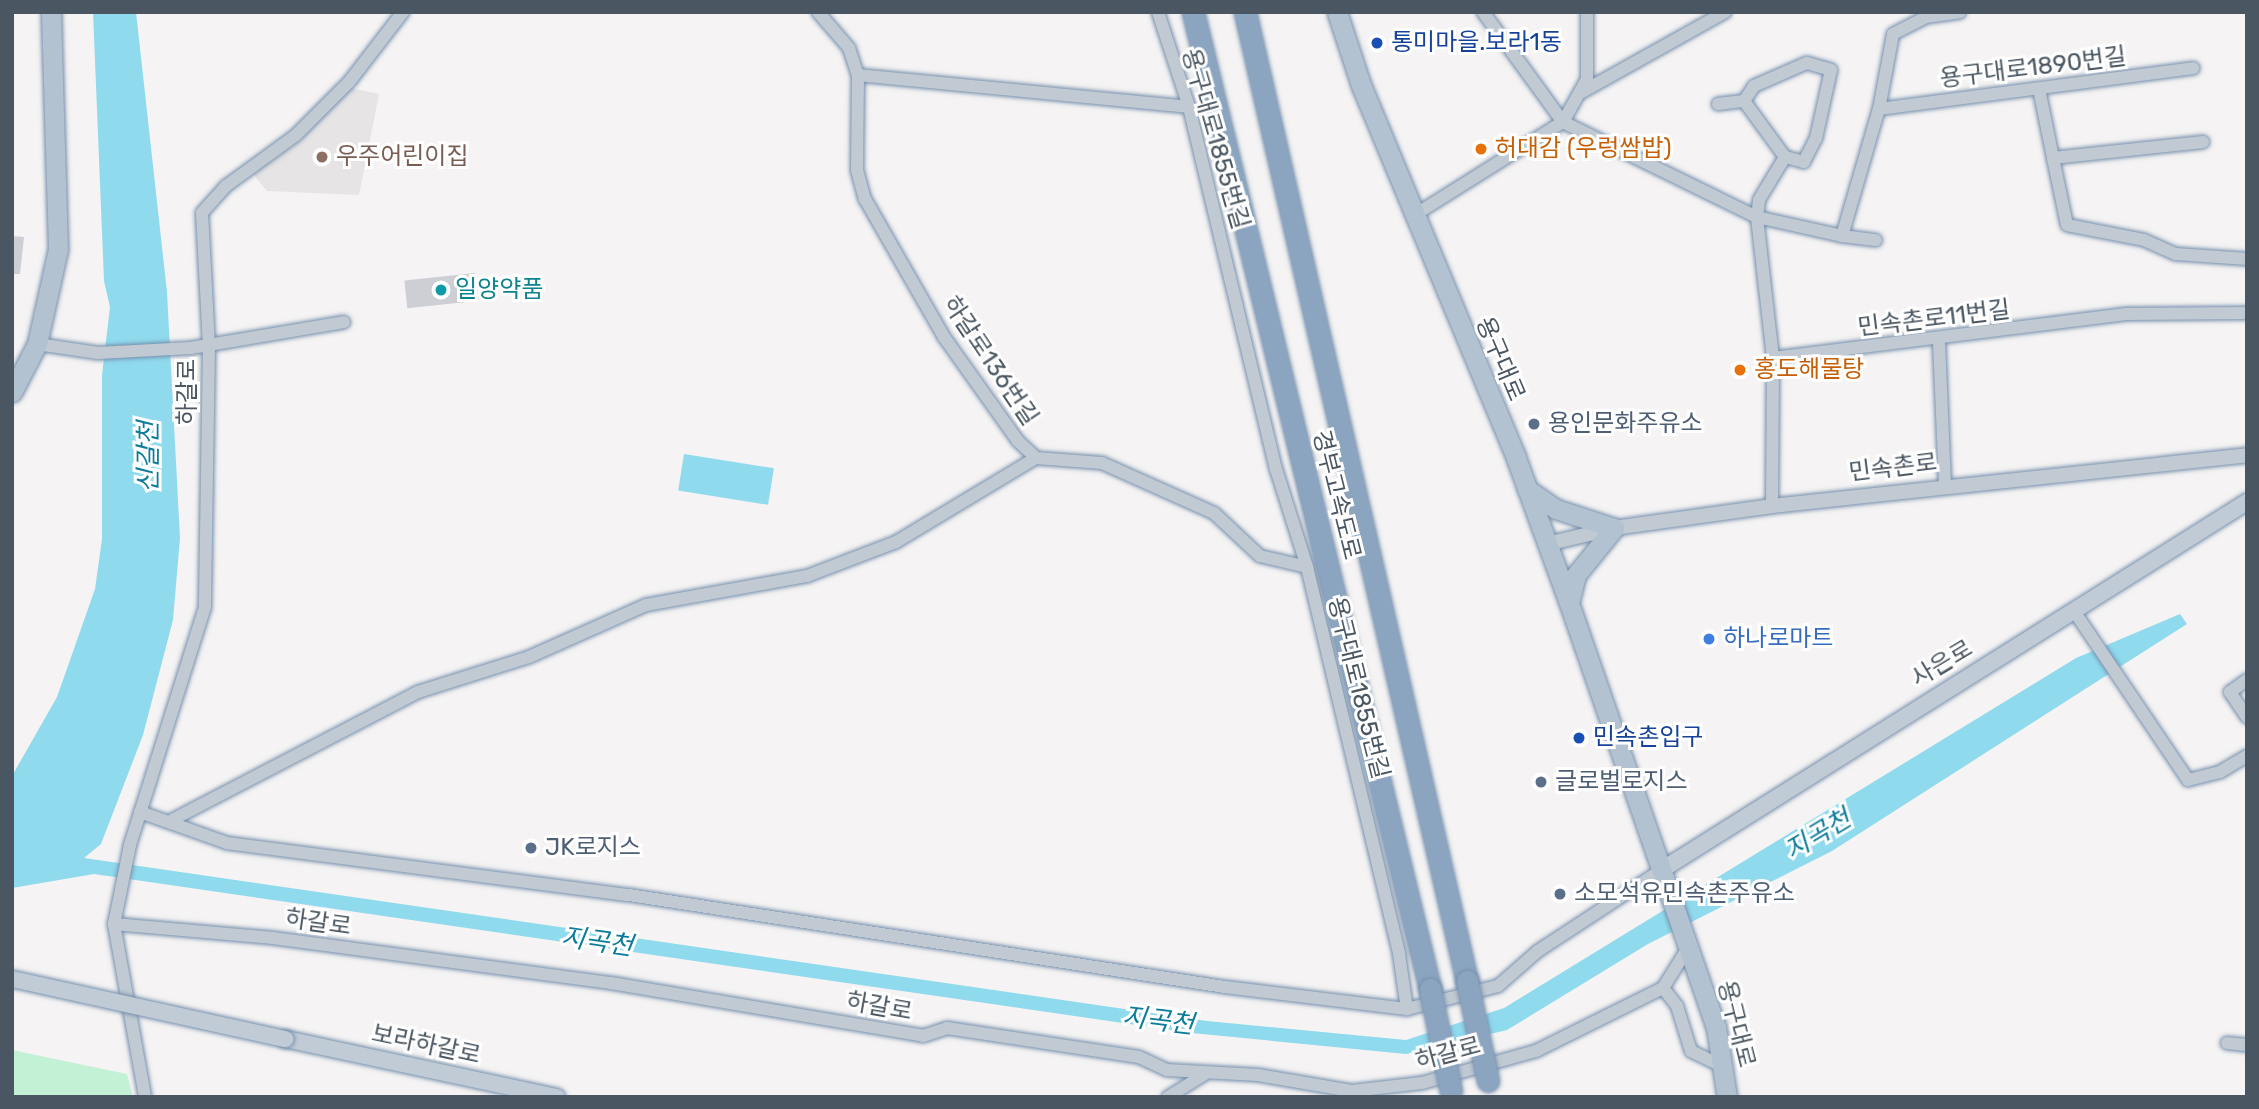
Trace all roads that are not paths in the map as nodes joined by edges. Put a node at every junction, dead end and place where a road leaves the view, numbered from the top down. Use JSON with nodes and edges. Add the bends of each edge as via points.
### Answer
{"nodes":[{"id":1,"x":51,"y":12,"type":"edge"},
{"id":2,"x":403,"y":12,"type":"edge"},
{"id":3,"x":818,"y":12,"type":"edge"},
{"id":4,"x":1158,"y":12,"type":"edge"},
{"id":5,"x":1194,"y":12,"type":"edge"},
{"id":6,"x":1245,"y":12,"type":"edge"},
{"id":7,"x":1337,"y":12,"type":"edge"},
{"id":8,"x":1483,"y":12,"type":"edge"},
{"id":9,"x":1587,"y":12,"type":"edge"},
{"id":10,"x":1725,"y":12,"type":"edge"},
{"id":11,"x":1960,"y":12,"type":"edge"},
{"id":12,"x":1833,"y":56,"type":"dead end"},
{"id":13,"x":2193,"y":68,"type":"dead end"},
{"id":14,"x":1831,"y":69,"type":"junction"},
{"id":15,"x":858,"y":75,"type":"junction"},
{"id":16,"x":2039,"y":89,"type":"junction"},
{"id":17,"x":1578,"y":93,"type":"junction"},
{"id":18,"x":1744,"y":101,"type":"junction"},
{"id":19,"x":1718,"y":104,"type":"dead end"},
{"id":20,"x":1189,"y":107,"type":"junction"},
{"id":21,"x":1879,"y":109,"type":"junction"},
{"id":22,"x":1563,"y":122,"type":"junction"},
{"id":23,"x":2203,"y":142,"type":"dead end"},
{"id":24,"x":1785,"y":157,"type":"junction"},
{"id":25,"x":2053,"y":158,"type":"junction"},
{"id":26,"x":1413,"y":216,"type":"junction"},
{"id":27,"x":1758,"y":217,"type":"junction"},
{"id":28,"x":1842,"y":236,"type":"junction"},
{"id":29,"x":1876,"y":240,"type":"dead end"},
{"id":30,"x":2247,"y":259,"type":"edge"},
{"id":31,"x":2247,"y":313,"type":"edge"},
{"id":32,"x":344,"y":322,"type":"dead end"},
{"id":33,"x":1939,"y":342,"type":"junction"},
{"id":34,"x":37,"y":344,"type":"junction"},
{"id":35,"x":209,"y":345,"type":"junction"},
{"id":36,"x":1773,"y":358,"type":"junction"},
{"id":37,"x":12,"y":393,"type":"edge"},
{"id":38,"x":2247,"y":455,"type":"edge"},
{"id":39,"x":1036,"y":458,"type":"junction"},
{"id":40,"x":1945,"y":485,"type":"junction"},
{"id":41,"x":1527,"y":489,"type":"junction"},
{"id":42,"x":2247,"y":502,"type":"edge"},
{"id":43,"x":1772,"y":506,"type":"junction"},
{"id":44,"x":1614,"y":528,"type":"junction"},
{"id":45,"x":1547,"y":544,"type":"junction"},
{"id":46,"x":1307,"y":567,"type":"junction"},
{"id":47,"x":1569,"y":603,"type":"junction"},
{"id":48,"x":2074,"y":611,"type":"junction"},
{"id":49,"x":2247,"y":680,"type":"edge"},
{"id":50,"x":2247,"y":717,"type":"edge"},
{"id":51,"x":2247,"y":756,"type":"edge"},
{"id":52,"x":140,"y":813,"type":"junction"},
{"id":53,"x":172,"y":820,"type":"junction"},
{"id":54,"x":1665,"y":878,"type":"junction"},
{"id":55,"x":114,"y":921,"type":"junction"},
{"id":56,"x":1691,"y":956,"type":"junction"},
{"id":57,"x":12,"y":979,"type":"edge"},
{"id":58,"x":1663,"y":988,"type":"junction"},
{"id":59,"x":1407,"y":1009,"type":"junction"},
{"id":60,"x":2227,"y":1043,"type":"dead end"},
{"id":61,"x":2247,"y":1045,"type":"edge"},
{"id":62,"x":1723,"y":1066,"type":"junction"},
{"id":63,"x":1205,"y":1073,"type":"junction"},
{"id":64,"x":1422,"y":1083,"type":"junction"},
{"id":65,"x":1490,"y":1089,"type":"edge"},
{"id":66,"x":1452,"y":1094,"type":"edge"},
{"id":67,"x":145,"y":1097,"type":"edge"},
{"id":68,"x":557,"y":1097,"type":"edge"},
{"id":69,"x":1168,"y":1097,"type":"edge"},
{"id":70,"x":1425,"y":1097,"type":"edge"},
{"id":71,"x":1727,"y":1097,"type":"edge"}],
"edges":[{"from":1,"to":34,"type":"main road","via":[[58,249]]},
{"from":2,"to":35,"type":"street","name":"하갈로","via":[[322,109],[226,186],[202,213]]},
{"from":3,"to":15,"type":"street","name":"하갈로136번길","via":[[849,48]]},
{"from":4,"to":20,"type":"street","name":"용구대로1855번길"},
{"from":5,"to":66,"type":"highway","name":"경부고속도로","bridge":true},
{"from":6,"to":65,"type":"highway","name":"경부고속도로","bridge":true},
{"from":7,"to":26,"type":"main road","name":"용구대로"},
{"from":8,"to":22,"type":"street"},
{"from":9,"to":17,"type":"street","via":[[1587,79]]},
{"from":10,"to":17,"type":"street"},
{"from":11,"to":21,"type":"street","via":[[1926,17],[1893,34]]},
{"from":12,"to":14,"type":"street"},
{"from":13,"to":16,"type":"street","name":"용구대로1890번길"},
{"from":14,"to":18,"type":"street","via":[[1807,63],[1754,86]]},
{"from":14,"to":24,"type":"street","via":[[1816,138],[1804,162]]},
{"from":15,"to":20,"type":"street"},
{"from":15,"to":39,"type":"street","name":"하갈로136번길","via":[[857,170],[865,199],[944,337]]},
{"from":16,"to":21,"type":"street","name":"용구대로1890번길"},
{"from":16,"to":25,"type":"street"},
{"from":17,"to":22,"type":"street"},
{"from":18,"to":19,"type":"street"},
{"from":18,"to":24,"type":"street"},
{"from":20,"to":46,"type":"street","name":"용구대로1855번길","via":[[1276,469]]},
{"from":21,"to":28,"type":"street"},
{"from":22,"to":26,"type":"street"},
{"from":22,"to":27,"type":"street"},
{"from":23,"to":25,"type":"street"},
{"from":24,"to":27,"type":"street","via":[[1759,200]]},
{"from":25,"to":30,"type":"street","via":[[2067,225],[2144,240],[2176,254]]},
{"from":26,"to":41,"type":"main road","name":"용구대로"},
{"from":27,"to":28,"type":"street"},
{"from":27,"to":36,"type":"street"},
{"from":28,"to":29,"type":"street"},
{"from":31,"to":33,"type":"street","name":"민속촌로11번길","via":[[2126,314]]},
{"from":32,"to":35,"type":"street"},
{"from":33,"to":36,"type":"street","name":"민속촌로11번길"},
{"from":33,"to":40,"type":"street"},
{"from":34,"to":35,"type":"street","via":[[98,353]]},
{"from":34,"to":37,"type":"main road"},
{"from":35,"to":52,"type":"street","name":"하갈로","via":[[205,607]]},
{"from":36,"to":43,"type":"street"},
{"from":38,"to":40,"type":"street","name":"민속촌로"},
{"from":39,"to":46,"type":"street","name":"하갈로136번길","via":[[1102,463],[1214,513],[1260,556]]},
{"from":39,"to":53,"type":"street","via":[[896,542],[807,576],[656,601],[529,657],[418,691]]},
{"from":40,"to":43,"type":"street","name":"민속촌로"},
{"from":41,"to":44,"type":"main road","via":[[1556,509]]},
{"from":41,"to":45,"type":"main road","name":"용구대로"},
{"from":42,"to":48,"type":"main road","name":"사은로","via":[[2150,558]]},
{"from":43,"to":44,"type":"street","name":"민속촌로"},
{"from":44,"to":45,"type":"street","name":"민속촌로"},
{"from":44,"to":47,"type":"main road","via":[[1576,575]]},
{"from":45,"to":47,"type":"main road","name":"용구대로"},
{"from":46,"to":59,"type":"street","name":"용구대로1855번길","via":[[1399,954]]},
{"from":47,"to":54,"type":"main road","name":"용구대로"},
{"from":48,"to":51,"type":"street","via":[[2188,780],[2220,772]]},
{"from":48,"to":54,"type":"main road","name":"사은로"},
{"from":49,"to":50,"type":"street","via":[[2230,692]]},
{"from":52,"to":53,"type":"street"},
{"from":52,"to":55,"type":"street","name":"하갈로"},
{"from":53,"to":59,"type":"street","via":[[227,843],[328,859],[629,895],[1225,987]]},
{"from":54,"to":56,"type":"main road","name":"용구대로"},
{"from":54,"to":59,"type":"street","via":[[1538,951],[1498,986]]},
{"from":55,"to":63,"type":"street","name":"하갈로","via":[[611,982],[923,1036],[947,1028],[1139,1057],[1167,1070]]},
{"from":55,"to":67,"type":"street"},
{"from":56,"to":58,"type":"street"},
{"from":56,"to":62,"type":"main road","name":"용구대로"},
{"from":57,"to":68,"type":"main road","name":"보라하갈로","bridge":true},
{"from":58,"to":62,"type":"street","via":[[1677,1006],[1692,1051]]},
{"from":58,"to":64,"type":"street","name":"하갈로","via":[[1556,1044]]},
{"from":60,"to":61,"type":"street"},
{"from":62,"to":71,"type":"main road","name":"용구대로"},
{"from":63,"to":64,"type":"street","name":"하갈로","via":[[1258,1074],[1352,1091]]},
{"from":63,"to":69,"type":"street"},
{"from":64,"to":70,"type":"street"}]}
